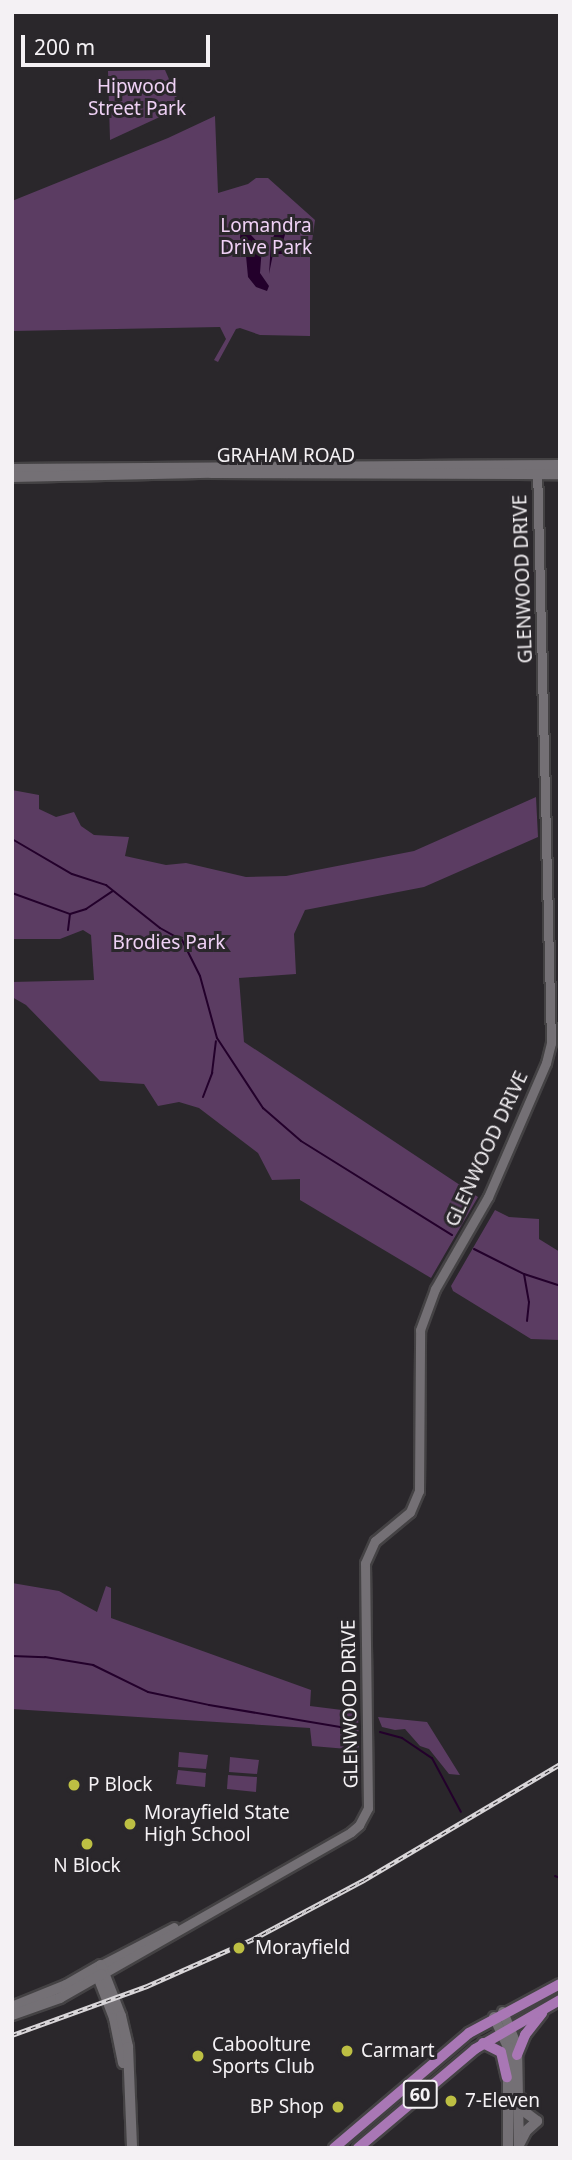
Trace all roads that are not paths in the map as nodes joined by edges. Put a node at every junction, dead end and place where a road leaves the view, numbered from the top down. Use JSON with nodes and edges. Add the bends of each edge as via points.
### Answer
{"nodes":[{"id":1,"x":560,"y":465,"type":"edge"},
{"id":2,"x":12,"y":469,"type":"edge"},
{"id":3,"x":537,"y":470,"type":"junction"},
{"id":4,"x":560,"y":474,"type":"edge"},
{"id":5,"x":12,"y":477,"type":"edge"},
{"id":6,"x":100,"y":1971,"type":"junction"},
{"id":7,"x":560,"y":1984,"type":"edge"},
{"id":8,"x":560,"y":2000,"type":"edge"},
{"id":9,"x":12,"y":2007,"type":"edge"},
{"id":10,"x":546,"y":2007,"type":"junction"},
{"id":11,"x":12,"y":2015,"type":"edge"},
{"id":12,"x":499,"y":2015,"type":"junction"},
{"id":13,"x":506,"y":2029,"type":"junction"},
{"id":14,"x":484,"y":2043,"type":"junction"},
{"id":15,"x":517,"y":2055,"type":"junction"},
{"id":16,"x":512,"y":2078,"type":"junction"},
{"id":17,"x":515,"y":2147,"type":"edge"},
{"id":18,"x":126,"y":2148,"type":"edge"},
{"id":19,"x":132,"y":2148,"type":"edge"},
{"id":20,"x":334,"y":2148,"type":"edge"},
{"id":21,"x":358,"y":2148,"type":"edge"}],
"edges":[{"from":1,"to":3,"type":"main road","name":"GRAHAM ROAD"},
{"from":2,"to":3,"type":"main road","name":"GRAHAM ROAD"},
{"from":3,"to":4,"type":"main road","name":"GRAHAM ROAD"},
{"from":3,"to":5,"type":"main road","name":"GRAHAM ROAD"},
{"from":3,"to":6,"type":"street","name":"GLENWOOD DRIVE","via":[[551,1043],[543,1072],[488,1197],[435,1289],[420,1330],[419,1491],[410,1513],[372,1545],[365,1563],[369,1799],[364,1817],[351,1832],[184,1926],[141,1942]]},
{"from":6,"to":9,"type":"main road"},
{"from":6,"to":11,"type":"main road","via":[[60,1998]]},
{"from":6,"to":18,"type":"main road","via":[[121,2048]]},
{"from":6,"to":19,"type":"main road","via":[[121,2016],[128,2046]]},
{"from":7,"to":12,"type":"main road","number":"60"},
{"from":8,"to":10,"type":"main road","number":"60"},
{"from":10,"to":13,"type":"main road","number":"60"},
{"from":10,"to":15,"type":"main road"},
{"from":12,"to":13,"type":"main road"},
{"from":12,"to":20,"type":"main road","number":"60","via":[[443,2054]]},
{"from":13,"to":14,"type":"main road","number":"60"},
{"from":13,"to":15,"type":"main road","via":[[516,2039]]},
{"from":13,"to":16,"type":"main road"},
{"from":14,"to":16,"type":"main road","via":[[501,2052]]},
{"from":14,"to":21,"type":"main road","number":"60"},
{"from":15,"to":16,"type":"main road"},
{"from":16,"to":17,"type":"main road"},
{"from":16,"to":17,"type":"main road","via":[[524,2110],[537,2121]]}]}
